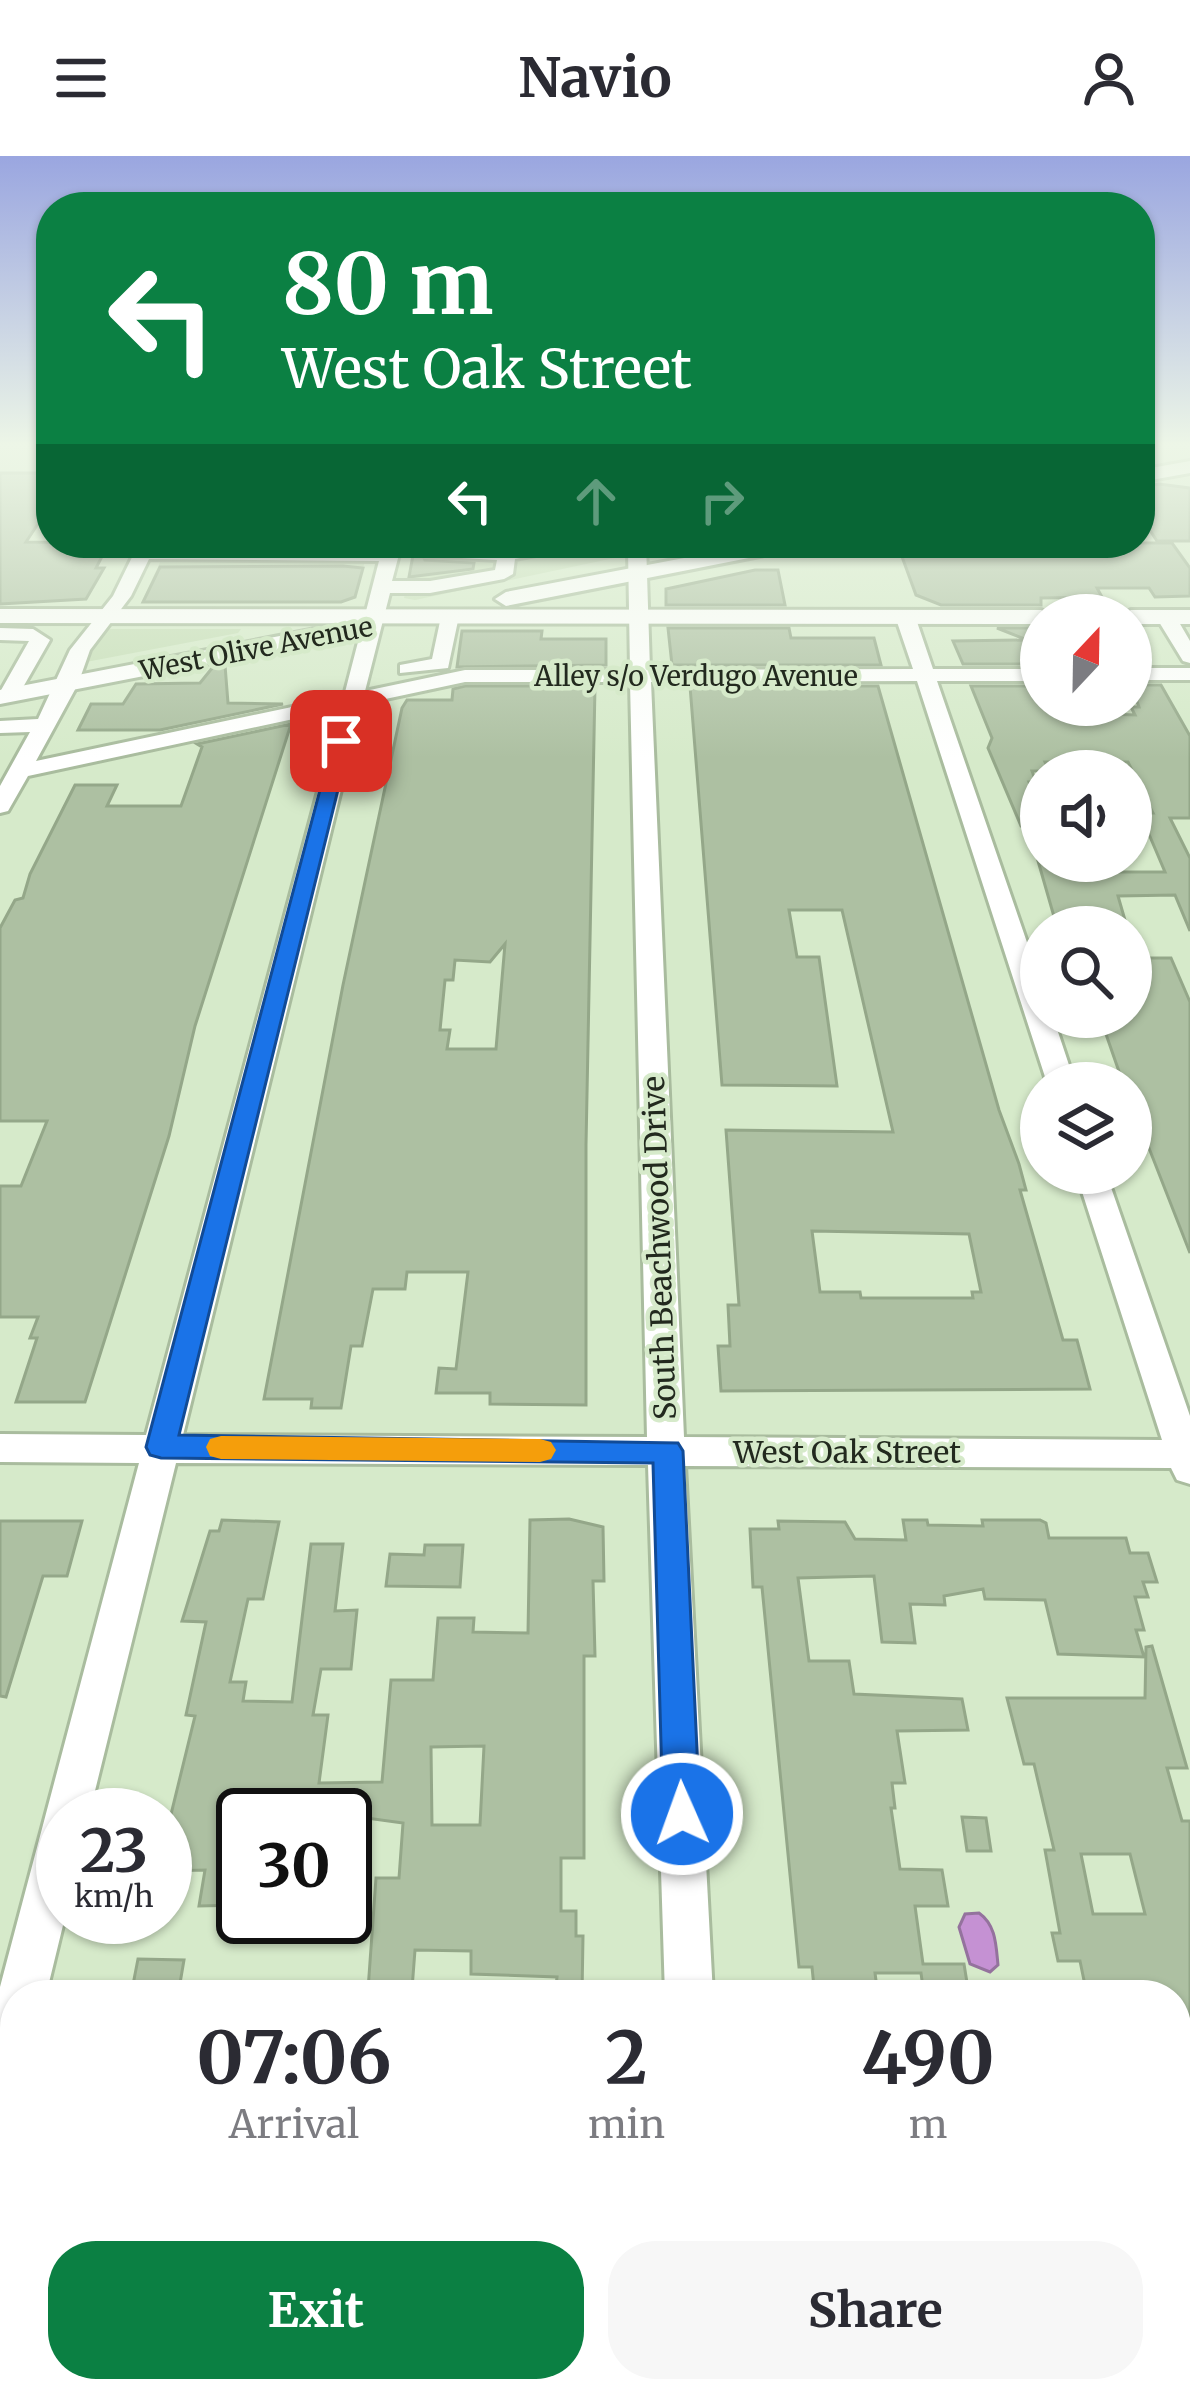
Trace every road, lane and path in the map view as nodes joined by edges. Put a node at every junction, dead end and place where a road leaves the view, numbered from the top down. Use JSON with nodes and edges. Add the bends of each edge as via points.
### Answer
{"nodes":[{"id":1,"x":141,"y":558,"type":"edge"},
{"id":2,"x":389,"y":558,"type":"edge"},
{"id":3,"x":453,"y":558,"type":"edge"},
{"id":4,"x":529,"y":558,"type":"edge"},
{"id":5,"x":624,"y":558,"type":"edge"},
{"id":6,"x":637,"y":558,"type":"edge"},
{"id":7,"x":502,"y":568,"type":"junction"},
{"id":8,"x":382,"y":587,"type":"junction"},
{"id":9,"x":522,"y":596,"type":"junction"},
{"id":10,"x":0,"y":616,"type":"edge"},
{"id":11,"x":106,"y":616,"type":"junction"},
{"id":12,"x":239,"y":616,"type":"junction"},
{"id":13,"x":418,"y":616,"type":"junction"},
{"id":14,"x":449,"y":616,"type":"junction"},
{"id":15,"x":640,"y":616,"type":"junction"},
{"id":16,"x":905,"y":616,"type":"junction"},
{"id":17,"x":1020,"y":617,"type":"edge"},
{"id":18,"x":1178,"y":617,"type":"edge"},
{"id":19,"x":371,"y":621,"type":"junction"},
{"id":20,"x":0,"y":634,"type":"edge"},
{"id":21,"x":261,"y":646,"type":"junction"},
{"id":22,"x":1190,"y":658,"type":"edge"},
{"id":23,"x":1152,"y":674,"type":"edge"},
{"id":24,"x":1190,"y":674,"type":"edge"},
{"id":25,"x":1020,"y":675,"type":"edge"},
{"id":26,"x":642,"y":676,"type":"junction"},
{"id":27,"x":925,"y":676,"type":"junction"},
{"id":28,"x":68,"y":684,"type":"junction"},
{"id":29,"x":354,"y":687,"type":"junction"},
{"id":30,"x":4,"y":696,"type":"edge"},
{"id":31,"x":44,"y":725,"type":"junction"},
{"id":32,"x":0,"y":727,"type":"edge"},
{"id":33,"x":11,"y":778,"type":"edge"},
{"id":34,"x":0,"y":806,"type":"edge"},
{"id":35,"x":1054,"y":1062,"type":"edge"},
{"id":36,"x":1098,"y":1194,"type":"edge"},
{"id":37,"x":161,"y":1447,"type":"junction"},
{"id":38,"x":0,"y":1448,"type":"edge"},
{"id":39,"x":668,"y":1451,"type":"junction"},
{"id":40,"x":1188,"y":1459,"type":"edge"},
{"id":41,"x":75,"y":1788,"type":"edge"},
{"id":42,"x":36,"y":1939,"type":"edge"},
{"id":43,"x":26,"y":1980,"type":"edge"},
{"id":44,"x":688,"y":1980,"type":"edge"}],
"edges":[{"from":1,"to":11,"type":"street"},
{"from":2,"to":8,"type":"street"},
{"from":3,"to":7,"type":"street"},
{"from":4,"to":7,"type":"street"},
{"from":5,"to":9,"type":"main road","name":"West Olive Avenue"},
{"from":6,"to":15,"type":"street","name":"South Beachwood Drive"},
{"from":7,"to":8,"type":"street","via":[[430,587]]},
{"from":7,"to":9,"type":"street"},
{"from":8,"to":19,"type":"street"},
{"from":9,"to":13,"type":"main road","name":"West Olive Avenue"},
{"from":10,"to":11,"type":"main road"},
{"from":11,"to":12,"type":"main road"},
{"from":11,"to":28,"type":"street","via":[[69,667]]},
{"from":12,"to":19,"type":"main road"},
{"from":12,"to":21,"type":"main road","via":[[272,627]]},
{"from":13,"to":14,"type":"main road"},
{"from":13,"to":19,"type":"main road","name":"West Olive Avenue"},
{"from":14,"to":15,"type":"main road"},
{"from":14,"to":29,"type":"street","via":[[441,664]]},
{"from":15,"to":16,"type":"main road"},
{"from":15,"to":26,"type":"street","name":"South Beachwood Drive"},
{"from":16,"to":17,"type":"main road"},
{"from":16,"to":27,"type":"street"},
{"from":18,"to":22,"type":"street"},
{"from":19,"to":21,"type":"main road","name":"West Olive Avenue"},
{"from":19,"to":29,"type":"street"},
{"from":20,"to":30,"type":"street","via":[[40,640]]},
{"from":21,"to":28,"type":"main road","name":"West Olive Avenue"},
{"from":23,"to":24,"type":"street"},
{"from":25,"to":27,"type":"street","name":"Alley s/o Verdugo Avenue"},
{"from":26,"to":27,"type":"street","name":"Alley s/o Verdugo Avenue"},
{"from":26,"to":29,"type":"street","name":"Alley s/o Verdugo Avenue","via":[[465,676]]},
{"from":26,"to":39,"type":"street","name":"South Beachwood Drive"},
{"from":27,"to":35,"type":"street"},
{"from":28,"to":30,"type":"main road","name":"West Olive Avenue"},
{"from":28,"to":31,"type":"street"},
{"from":29,"to":33,"type":"street"},
{"from":29,"to":37,"type":"street"},
{"from":31,"to":32,"type":"street"},
{"from":31,"to":33,"type":"street"},
{"from":33,"to":34,"type":"street"},
{"from":36,"to":40,"type":"street"},
{"from":37,"to":38,"type":"street","name":"West Oak Street"},
{"from":37,"to":39,"type":"street","name":"West Oak Street"},
{"from":37,"to":41,"type":"street"},
{"from":39,"to":40,"type":"street","name":"West Oak Street"},
{"from":39,"to":44,"type":"street","name":"South Beachwood Drive"},
{"from":42,"to":43,"type":"street"}]}
